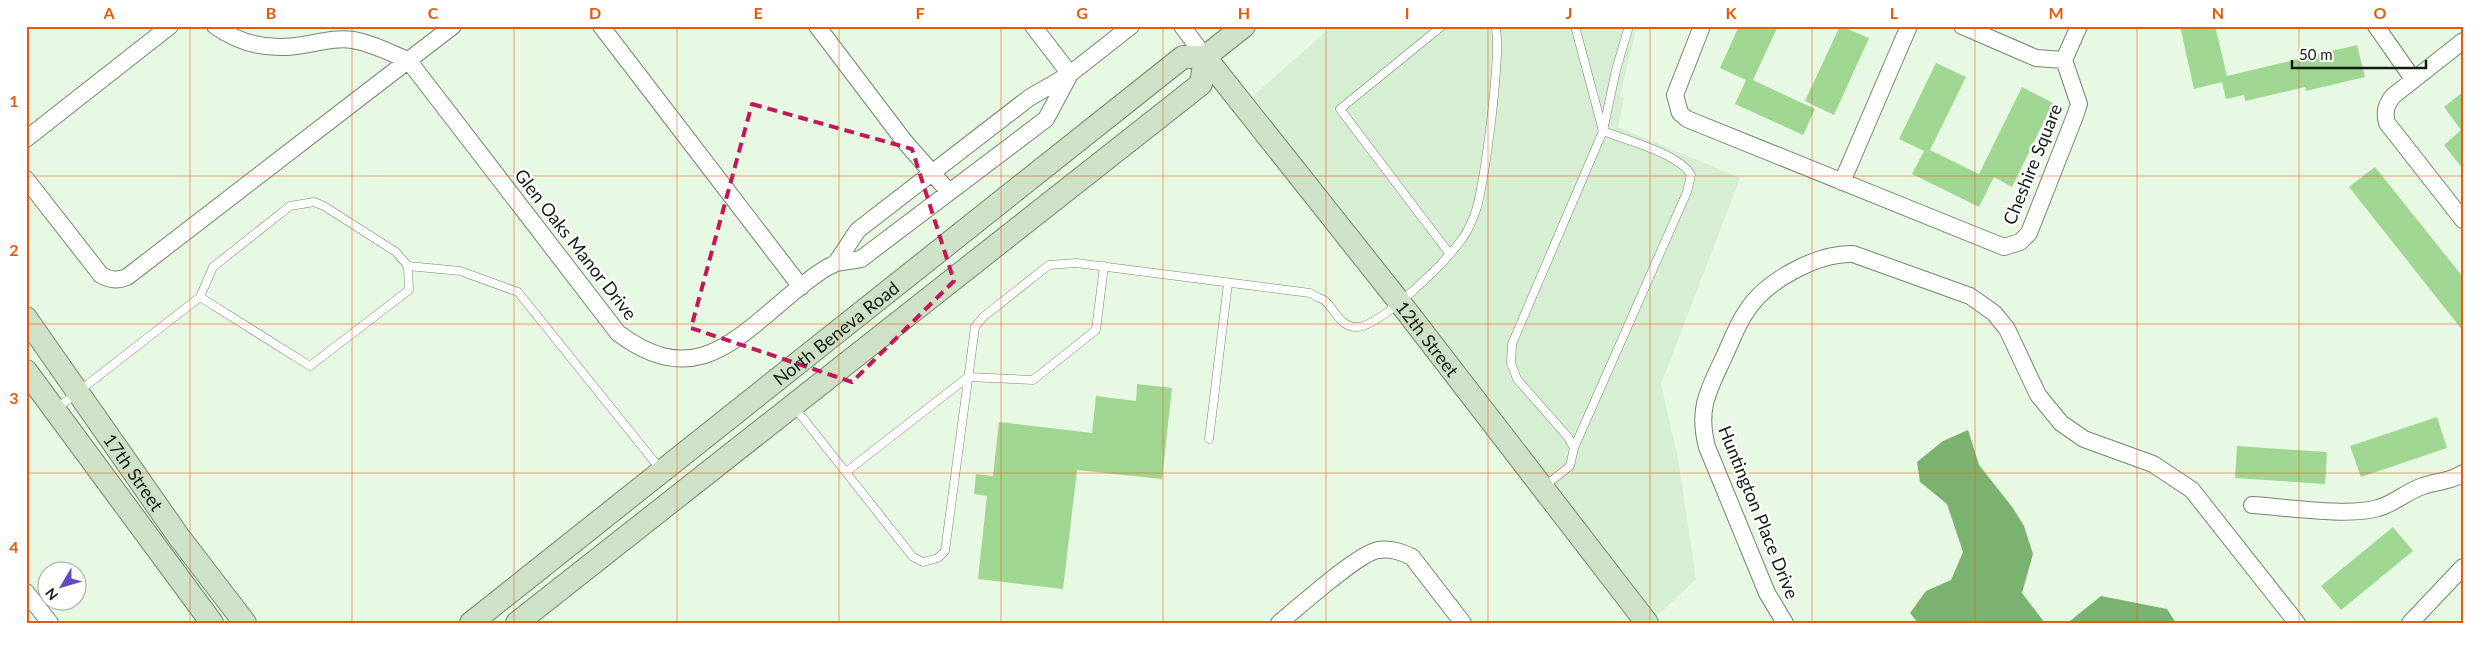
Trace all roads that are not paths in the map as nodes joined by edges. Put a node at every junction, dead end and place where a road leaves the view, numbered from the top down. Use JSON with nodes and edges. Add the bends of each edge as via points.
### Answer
{"nodes":[{"id":1,"x":170,"y":26,"type":"edge"},
{"id":2,"x":215,"y":26,"type":"edge"},
{"id":3,"x":453,"y":26,"type":"edge"},
{"id":4,"x":601,"y":26,"type":"edge"},
{"id":5,"x":817,"y":26,"type":"edge"},
{"id":6,"x":1033,"y":26,"type":"edge"},
{"id":7,"x":1131,"y":26,"type":"edge"},
{"id":8,"x":1182,"y":26,"type":"edge"},
{"id":9,"x":1244,"y":26,"type":"edge"},
{"id":10,"x":1442,"y":26,"type":"edge"},
{"id":11,"x":1495,"y":26,"type":"edge"},
{"id":12,"x":1575,"y":26,"type":"edge"},
{"id":13,"x":1629,"y":26,"type":"edge"},
{"id":14,"x":1702,"y":26,"type":"edge"},
{"id":15,"x":1909,"y":26,"type":"edge"},
{"id":16,"x":1962,"y":26,"type":"edge"},
{"id":17,"x":2079,"y":26,"type":"edge"},
{"id":18,"x":2376,"y":26,"type":"edge"},
{"id":19,"x":2463,"y":41,"type":"edge"},
{"id":20,"x":1205,"y":57,"type":"junction"},
{"id":21,"x":408,"y":60,"type":"junction"},
{"id":22,"x":2064,"y":60,"type":"junction"},
{"id":23,"x":1070,"y":74,"type":"junction"},
{"id":24,"x":2413,"y":79,"type":"junction"},
{"id":25,"x":1603,"y":131,"type":"junction"},
{"id":26,"x":26,"y":139,"type":"edge"},
{"id":27,"x":934,"y":172,"type":"junction"},
{"id":28,"x":26,"y":179,"type":"edge"},
{"id":29,"x":1842,"y":182,"type":"junction"},
{"id":30,"x":949,"y":192,"type":"junction"},
{"id":31,"x":2463,"y":220,"type":"edge"},
{"id":32,"x":1449,"y":253,"type":"junction"},
{"id":33,"x":836,"y":263,"type":"junction"},
{"id":34,"x":408,"y":266,"type":"junction"},
{"id":35,"x":1104,"y":266,"type":"junction"},
{"id":36,"x":1228,"y":283,"type":"junction"},
{"id":37,"x":801,"y":287,"type":"junction"},
{"id":38,"x":200,"y":297,"type":"junction"},
{"id":39,"x":1401,"y":304,"type":"junction"},
{"id":40,"x":26,"y":318,"type":"edge"},
{"id":41,"x":26,"y":371,"type":"edge"},
{"id":42,"x":968,"y":377,"type":"junction"},
{"id":43,"x":77,"y":392,"type":"junction"},
{"id":44,"x":793,"y":405,"type":"junction"},
{"id":45,"x":55,"y":410,"type":"junction"},
{"id":46,"x":1209,"y":439,"type":"dead end"},
{"id":47,"x":1574,"y":448,"type":"junction"},
{"id":48,"x":662,"y":471,"type":"junction"},
{"id":49,"x":846,"y":472,"type":"junction"},
{"id":50,"x":2463,"y":473,"type":"edge"},
{"id":51,"x":1543,"y":488,"type":"junction"},
{"id":52,"x":2252,"y":505,"type":"dead end"},
{"id":53,"x":2463,"y":567,"type":"edge"},
{"id":54,"x":26,"y":592,"type":"edge"},
{"id":55,"x":50,"y":623,"type":"edge"},
{"id":56,"x":212,"y":623,"type":"edge"},
{"id":57,"x":245,"y":623,"type":"edge"},
{"id":58,"x":471,"y":623,"type":"edge"},
{"id":59,"x":517,"y":623,"type":"edge"},
{"id":60,"x":1279,"y":623,"type":"edge"},
{"id":61,"x":1463,"y":623,"type":"edge"},
{"id":62,"x":1647,"y":623,"type":"edge"},
{"id":63,"x":1785,"y":623,"type":"edge"},
{"id":64,"x":2297,"y":623,"type":"edge"},
{"id":65,"x":2410,"y":623,"type":"edge"}],
"edges":[{"from":1,"to":26,"type":"street"},
{"from":2,"to":21,"type":"street","name":"Glen Oaks Manor Drive","via":[[238,40],[262,46],[280,48],[328,40],[353,40]]},
{"from":3,"to":21,"type":"street"},
{"from":4,"to":37,"type":"street"},
{"from":5,"to":27,"type":"street","via":[[906,142]]},
{"from":6,"to":23,"type":"street"},
{"from":7,"to":23,"type":"street","name":"Glen Oaks Manor Drive"},
{"from":8,"to":20,"type":"street"},
{"from":9,"to":20,"type":"main road"},
{"from":10,"to":32,"type":"lane","via":[[1340,109]]},
{"from":11,"to":32,"type":"lane","via":[[1498,41],[1494,87],[1479,202],[1463,238]]},
{"from":12,"to":25,"type":"lane"},
{"from":13,"to":25,"type":"lane"},
{"from":14,"to":29,"type":"street","name":"Cheshire Square","via":[[1676,95],[1680,112],[1687,119]]},
{"from":15,"to":29,"type":"street"},
{"from":16,"to":22,"type":"street","via":[[2036,58]]},
{"from":17,"to":22,"type":"street"},
{"from":18,"to":24,"type":"street"},
{"from":19,"to":24,"type":"street"},
{"from":20,"to":39,"type":"main road","name":"12th Street"},
{"from":20,"to":44,"type":"main road","name":"North Beneva Road","via":[[1201,84]]},
{"from":20,"to":48,"type":"main road","name":"North Beneva Road","via":[[1183,57]]},
{"from":21,"to":28,"type":"street","via":[[118,280],[101,275]]},
{"from":21,"to":37,"type":"street","name":"Glen Oaks Manor Drive","via":[[618,333],[637,347],[674,359],[707,355],[727,346]]},
{"from":22,"to":29,"type":"street","name":"Cheshire Square","via":[[2078,104],[2029,233],[2020,242],[2004,247]]},
{"from":23,"to":27,"type":"street","name":"Glen Oaks Manor Drive","via":[[1029,98]]},
{"from":23,"to":30,"type":"street","name":"Glen Oaks Manor Drive","via":[[1046,119]]},
{"from":24,"to":31,"type":"street","via":[[2387,104],[2387,123]]},
{"from":25,"to":47,"type":"lane","via":[[1512,344],[1511,363],[1517,379]]},
{"from":25,"to":47,"type":"lane","via":[[1669,157],[1692,175]]},
{"from":27,"to":30,"type":"street"},
{"from":27,"to":33,"type":"street","name":"Glen Oaks Manor Drive","via":[[858,230]]},
{"from":30,"to":33,"type":"street","name":"Glen Oaks Manor Drive","via":[[861,259]]},
{"from":32,"to":39,"type":"lane"},
{"from":33,"to":37,"type":"street","name":"Glen Oaks Manor Drive"},
{"from":34,"to":38,"type":"lane","via":[[396,252],[324,206],[314,202],[300,204],[290,206],[213,267]]},
{"from":34,"to":38,"type":"lane","via":[[409,290],[310,366]]},
{"from":34,"to":48,"type":"lane","via":[[460,271],[518,292]]},
{"from":35,"to":36,"type":"lane"},
{"from":35,"to":42,"type":"lane","via":[[1049,265],[983,316],[975,327]]},
{"from":35,"to":42,"type":"lane","via":[[1096,330],[1033,380]]},
{"from":36,"to":39,"type":"lane","via":[[1310,294],[1324,301],[1344,324],[1358,327]]},
{"from":36,"to":46,"type":"lane"},
{"from":38,"to":43,"type":"lane"},
{"from":39,"to":51,"type":"main road","name":"12th Street"},
{"from":40,"to":43,"type":"main road","name":"17th Street"},
{"from":41,"to":45,"type":"main road","name":"17th Street"},
{"from":42,"to":49,"type":"lane"},
{"from":42,"to":49,"type":"lane","via":[[945,551],[938,558],[924,562],[913,558]]},
{"from":43,"to":45,"type":"lane"},
{"from":43,"to":57,"type":"main road","name":"17th Street","via":[[173,529]]},
{"from":44,"to":49,"type":"lane"},
{"from":44,"to":59,"type":"main road","name":"North Beneva Road"},
{"from":45,"to":56,"type":"main road","name":"17th Street"},
{"from":47,"to":51,"type":"lane","via":[[1570,466]]},
{"from":48,"to":58,"type":"main road","name":"North Beneva Road"},
{"from":50,"to":52,"type":"street","via":[[2448,481],[2404,493],[2380,508],[2360,512]]},
{"from":51,"to":62,"type":"main road","name":"12th Street"},
{"from":53,"to":65,"type":"street"},
{"from":54,"to":55,"type":"street"},
{"from":60,"to":61,"type":"street","via":[[1363,556],[1386,549],[1412,557]]},
{"from":63,"to":64,"type":"street","name":"Huntington Place Drive","via":[[1767,593],[1707,447],[1702,410],[1706,394],[1756,298],[1809,263],[1853,254],[1970,296],[1994,313],[2006,329],[2038,395],[2061,423],[2084,439],[2153,464],[2192,490]]}]}
